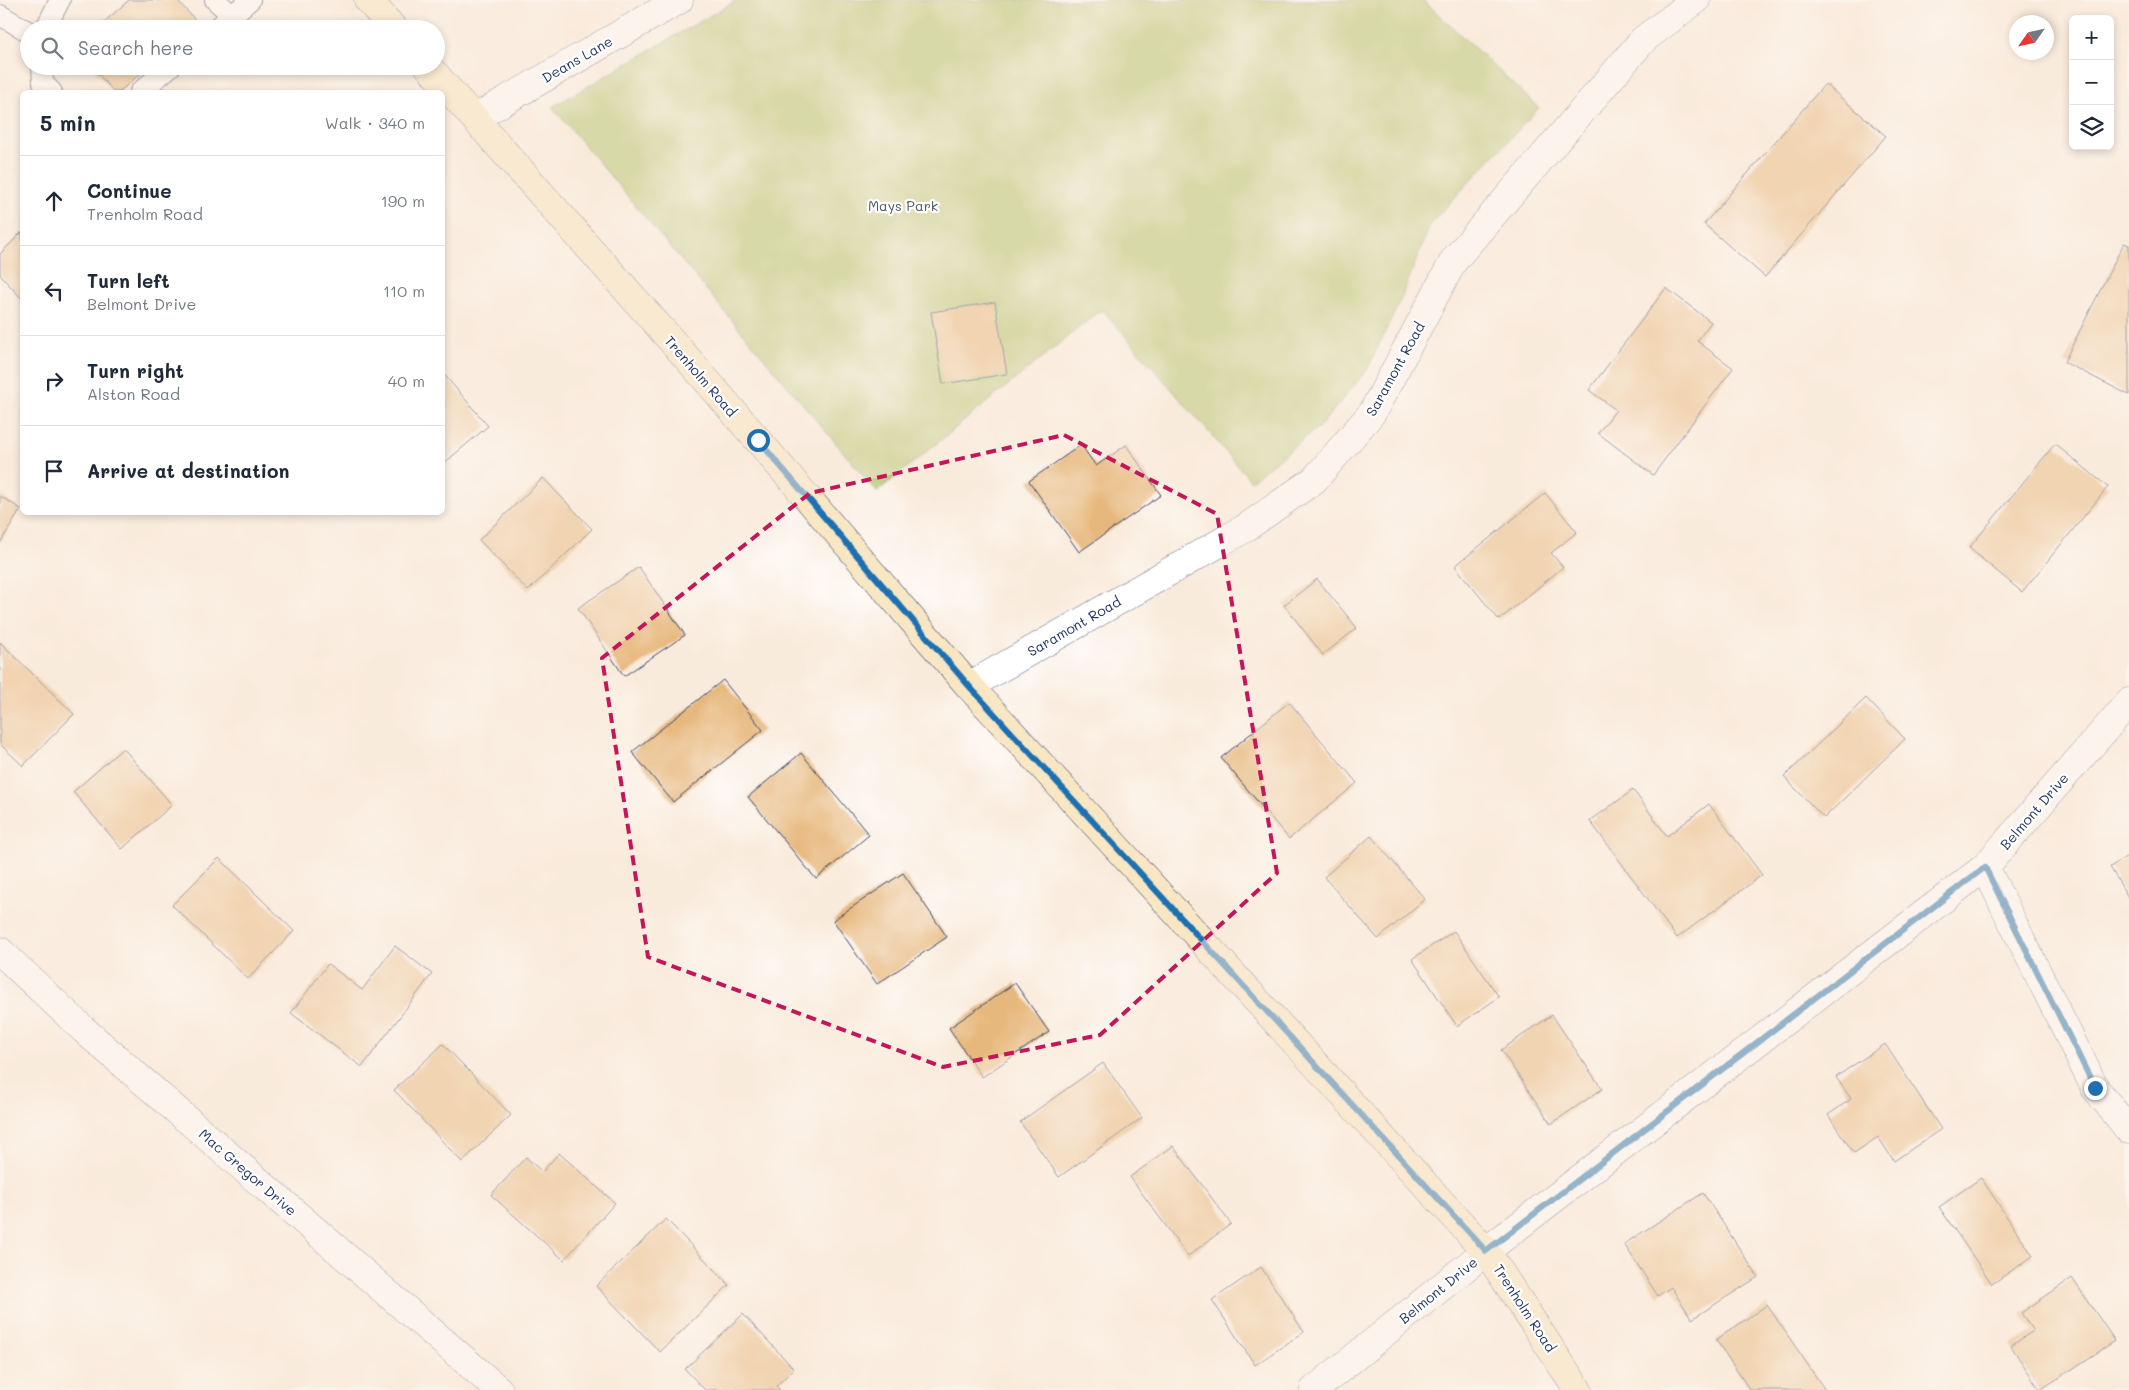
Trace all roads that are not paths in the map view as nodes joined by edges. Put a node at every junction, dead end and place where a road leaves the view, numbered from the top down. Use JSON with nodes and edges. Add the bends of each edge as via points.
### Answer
{"nodes":[{"id":1,"x":60,"y":0,"type":"edge"},
{"id":2,"x":215,"y":0,"type":"edge"},
{"id":3,"x":250,"y":0,"type":"edge"},
{"id":4,"x":368,"y":0,"type":"edge"},
{"id":5,"x":679,"y":0,"type":"edge"},
{"id":6,"x":1696,"y":0,"type":"edge"},
{"id":7,"x":232,"y":15,"type":"junction"},
{"id":8,"x":0,"y":16,"type":"edge"},
{"id":9,"x":50,"y":20,"type":"edge"},
{"id":10,"x":226,"y":20,"type":"edge"},
{"id":11,"x":386,"y":20,"type":"edge"},
{"id":12,"x":20,"y":27,"type":"edge"},
{"id":13,"x":43,"y":75,"type":"edge"},
{"id":14,"x":160,"y":75,"type":"edge"},
{"id":15,"x":436,"y":75,"type":"edge"},
{"id":16,"x":50,"y":90,"type":"edge"},
{"id":17,"x":142,"y":90,"type":"edge"},
{"id":18,"x":475,"y":118,"type":"junction"},
{"id":19,"x":969,"y":686,"type":"junction"},
{"id":20,"x":2129,"y":702,"type":"edge"},
{"id":21,"x":1985,"y":867,"type":"junction"},
{"id":22,"x":0,"y":951,"type":"edge"},
{"id":23,"x":2129,"y":1130,"type":"edge"},
{"id":24,"x":1486,"y":1251,"type":"junction"},
{"id":25,"x":499,"y":1390,"type":"edge"},
{"id":26,"x":1314,"y":1390,"type":"edge"},
{"id":27,"x":1578,"y":1390,"type":"edge"}],
"edges":[{"from":1,"to":9,"type":"lane"},
{"from":2,"to":7,"type":"lane"},
{"from":3,"to":7,"type":"lane"},
{"from":4,"to":11,"type":"main road"},
{"from":5,"to":18,"type":"street","name":"Deans Lane"},
{"from":6,"to":19,"type":"street","name":"Saramont Road","via":[[1644,39],[1454,260],[1372,413],[1314,480],[1244,529]]},
{"from":7,"to":10,"type":"lane"},
{"from":8,"to":12,"type":"lane"},
{"from":13,"to":16,"type":"lane","via":[[43,83]]},
{"from":14,"to":17,"type":"lane"},
{"from":15,"to":18,"type":"main road","name":"Trenholm Road"},
{"from":18,"to":19,"type":"main road","name":"Trenholm Road"},
{"from":19,"to":24,"type":"main road","name":"Trenholm Road"},
{"from":20,"to":21,"type":"street","name":"Belmont Drive"},
{"from":21,"to":23,"type":"street","via":[[2095,1088]]},
{"from":21,"to":24,"type":"street","name":"Belmont Drive"},
{"from":22,"to":25,"type":"street","name":"Mac Gregor Drive","via":[[84,1030]]},
{"from":24,"to":26,"type":"street","name":"Belmont Drive"},
{"from":24,"to":27,"type":"main road","name":"Trenholm Road"}]}
